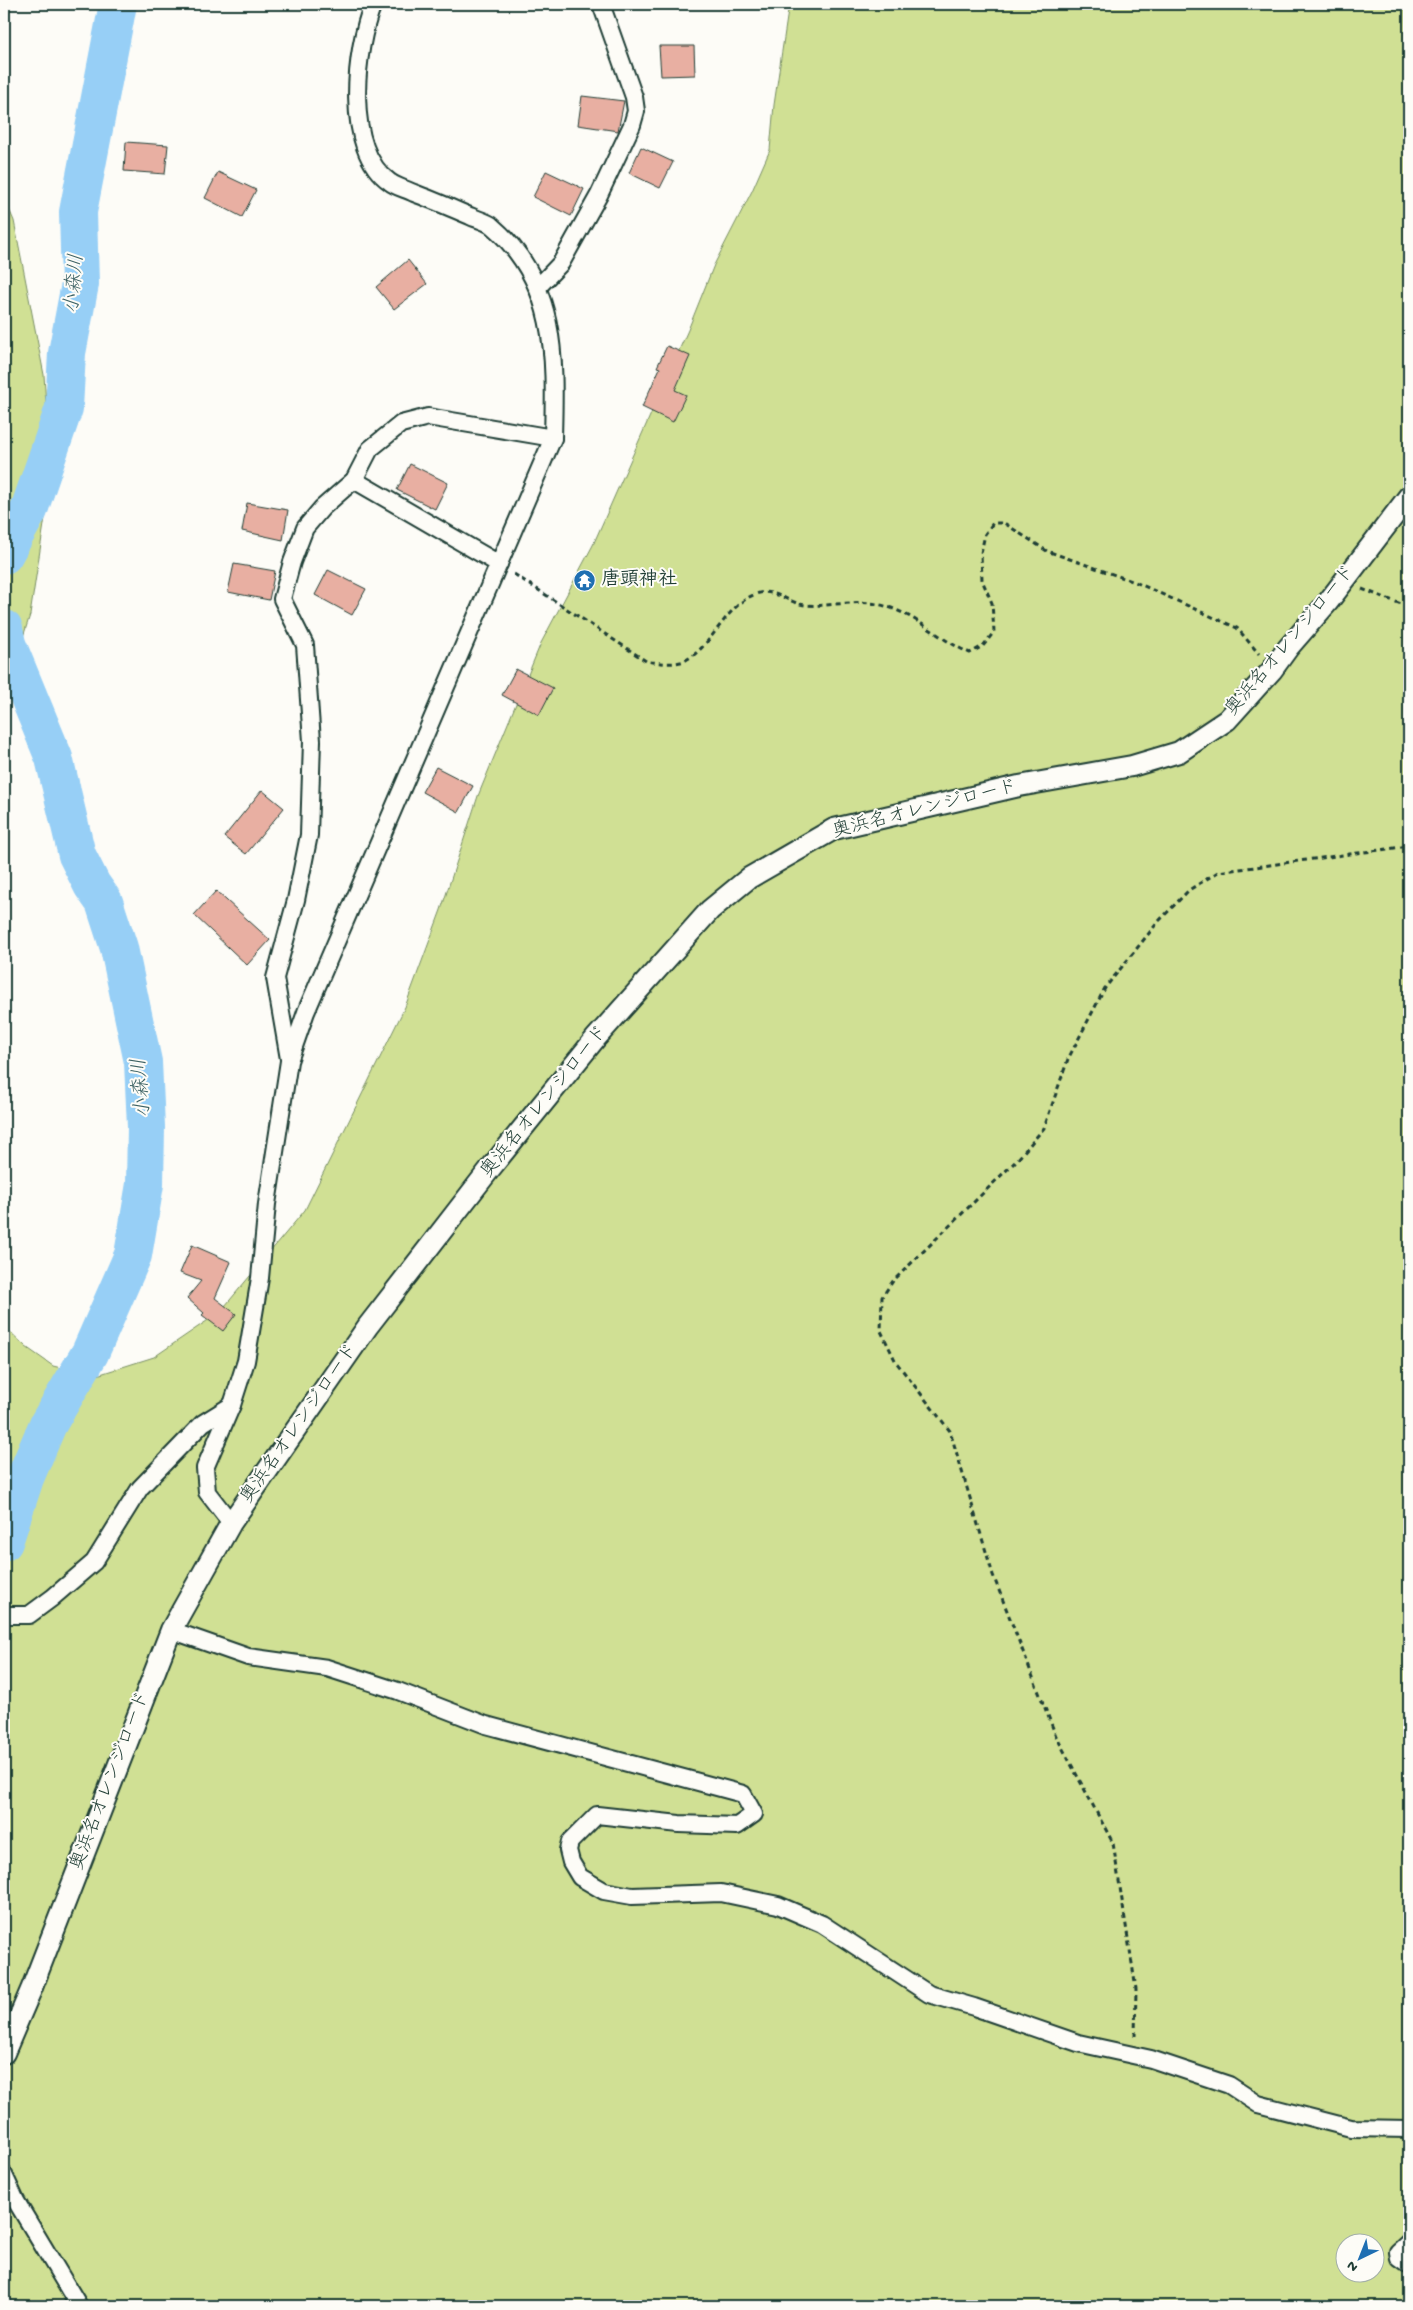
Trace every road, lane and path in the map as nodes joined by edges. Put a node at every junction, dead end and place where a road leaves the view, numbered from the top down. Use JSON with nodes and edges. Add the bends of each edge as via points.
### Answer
{"nodes":[{"id":1,"x":373,"y":4,"type":"edge"},
{"id":2,"x":601,"y":4,"type":"edge"},
{"id":3,"x":538,"y":287,"type":"junction"},
{"id":4,"x":552,"y":438,"type":"junction"},
{"id":5,"x":354,"y":480,"type":"junction"},
{"id":6,"x":1409,"y":496,"type":"edge"},
{"id":7,"x":499,"y":564,"type":"junction"},
{"id":8,"x":1343,"y":581,"type":"junction"},
{"id":9,"x":1409,"y":607,"type":"edge"},
{"id":10,"x":1272,"y":670,"type":"junction"},
{"id":11,"x":1409,"y":846,"type":"edge"},
{"id":12,"x":289,"y":1061,"type":"junction"},
{"id":13,"x":232,"y":1405,"type":"junction"},
{"id":14,"x":231,"y":1523,"type":"junction"},
{"id":15,"x":4,"y":1615,"type":"edge"},
{"id":16,"x":171,"y":1630,"type":"junction"},
{"id":17,"x":4,"y":2053,"type":"edge"},
{"id":18,"x":1135,"y":2055,"type":"junction"},
{"id":19,"x":1409,"y":2130,"type":"edge"},
{"id":20,"x":4,"y":2175,"type":"edge"},
{"id":21,"x":1409,"y":2242,"type":"edge"},
{"id":22,"x":1409,"y":2265,"type":"edge"},
{"id":23,"x":79,"y":2306,"type":"edge"}],
"edges":[{"from":1,"to":3,"type":"street","via":[[360,52],[358,107],[363,141],[372,164],[390,182],[489,224],[514,250]]},
{"from":2,"to":3,"type":"street","via":[[634,96],[636,111],[600,195],[561,263]]},
{"from":3,"to":4,"type":"street","via":[[551,330],[554,382]]},
{"from":4,"to":5,"type":"street","via":[[428,417],[401,424],[383,436],[370,449]]},
{"from":4,"to":7,"type":"street"},
{"from":5,"to":7,"type":"street"},
{"from":5,"to":12,"type":"street","via":[[305,528],[282,599],[305,645],[312,741],[309,835],[275,978]]},
{"from":6,"to":8,"type":"street","name":"奥浜名オレンジロード"},
{"from":7,"to":10,"type":"path","via":[[646,661],[684,661],[710,639],[720,623],[741,602],[769,592],[800,604],[876,603],[911,616],[950,645],[970,653],[983,646],[994,632],[992,603],[982,580],[981,553],[985,534],[994,523],[1004,523],[1047,551],[1135,582],[1237,628]]},
{"from":7,"to":12,"type":"street","via":[[306,1012]]},
{"from":8,"to":9,"type":"path"},
{"from":8,"to":10,"type":"street","name":"奥浜名オレンジロード"},
{"from":10,"to":14,"type":"street","name":"奥浜名オレンジロード","via":[[1227,720],[1179,752],[1132,766],[1019,786],[834,829],[750,878],[710,910],[595,1040],[489,1170],[368,1326]]},
{"from":11,"to":18,"type":"path","via":[[1218,872],[1189,890],[1158,922],[1105,988],[1068,1059],[1044,1128],[1017,1160],[893,1281],[882,1297],[882,1331],[896,1362],[950,1432],[994,1575],[1056,1736],[1113,1843],[1136,1988]]},
{"from":12,"to":13,"type":"street","via":[[257,1296],[246,1361]]},
{"from":13,"to":14,"type":"street","via":[[205,1468],[207,1492]]},
{"from":13,"to":15,"type":"street","via":[[203,1423],[140,1488],[94,1562],[29,1615]]},
{"from":14,"to":16,"type":"street","name":"奥浜名オレンジロード"},
{"from":16,"to":17,"type":"street","name":"奥浜名オレンジロード","via":[[32,1990]]},
{"from":16,"to":18,"type":"street","via":[[248,1657],[327,1668],[486,1725],[744,1794],[754,1814],[737,1826],[679,1824],[597,1815],[570,1842],[571,1862],[580,1877],[604,1891],[632,1896],[721,1893],[778,1905],[822,1924],[929,1994],[1078,2043]]},
{"from":18,"to":19,"type":"street","via":[[1229,2085],[1258,2104],[1350,2128]]},
{"from":20,"to":23,"type":"street","via":[[16,2201]]},
{"from":21,"to":22,"type":"street","via":[[1398,2252],[1399,2258]]}]}
